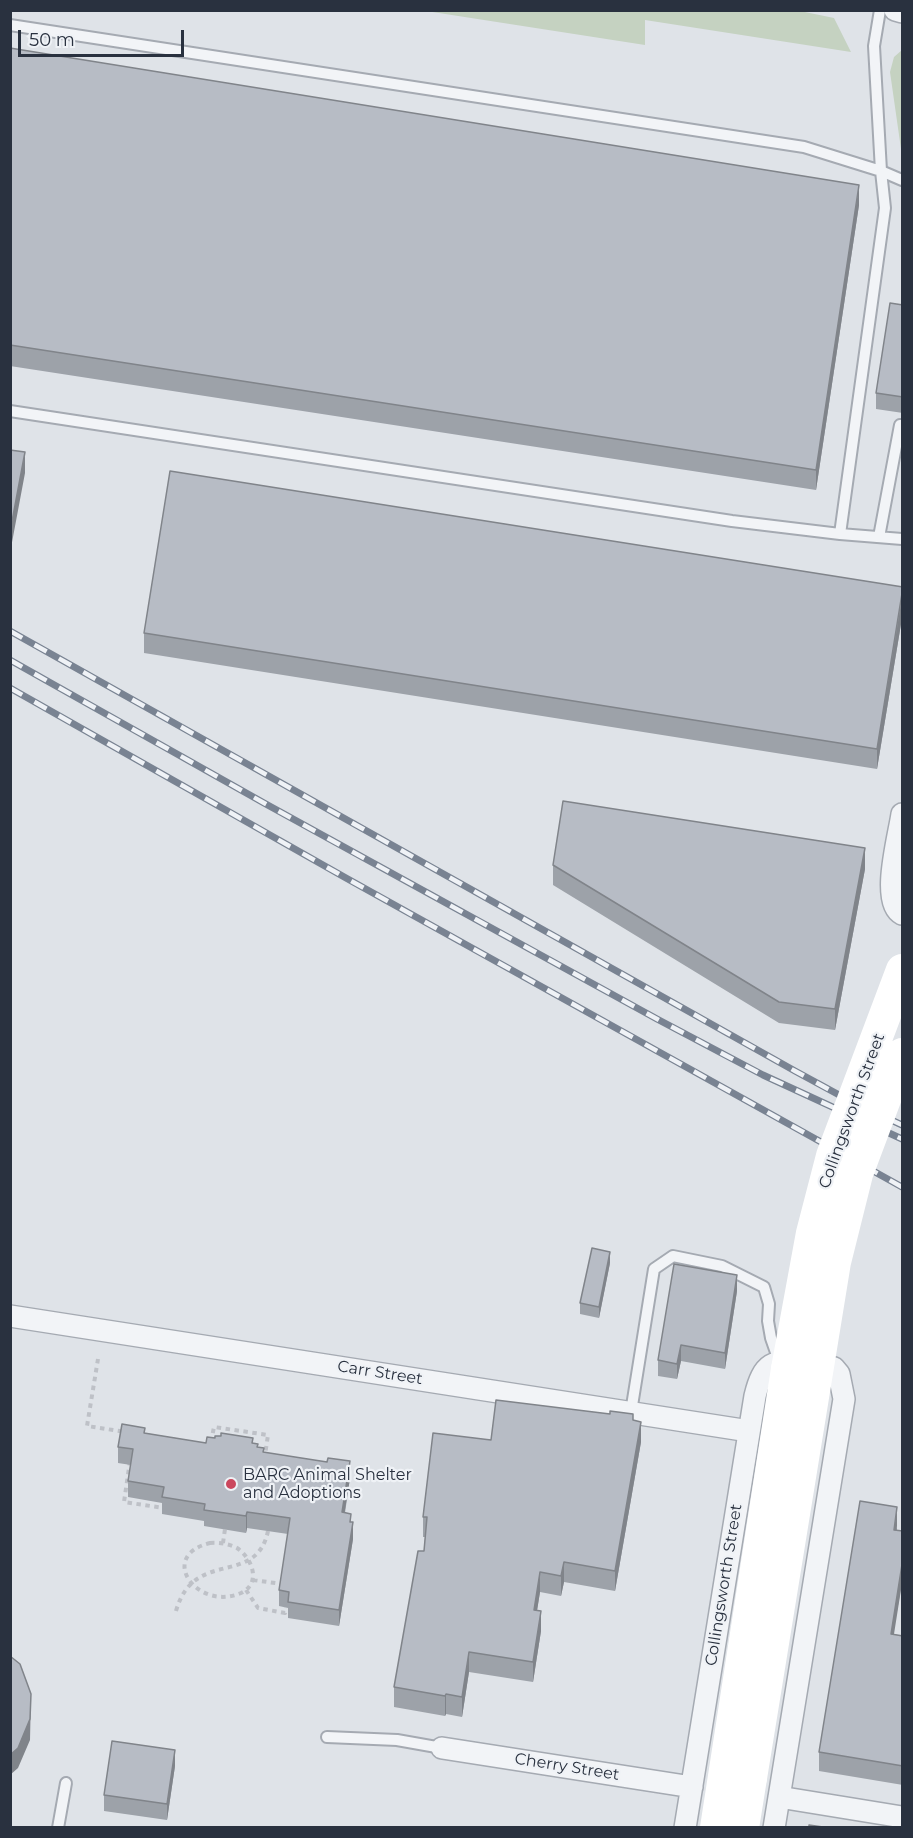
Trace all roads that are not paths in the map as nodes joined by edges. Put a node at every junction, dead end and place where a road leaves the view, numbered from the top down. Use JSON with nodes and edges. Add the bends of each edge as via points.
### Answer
{"nodes":[{"id":1,"x":880,"y":10,"type":"edge"},
{"id":2,"x":895,"y":10,"type":"edge"},
{"id":3,"x":903,"y":12,"type":"edge"},
{"id":4,"x":10,"y":25,"type":"edge"},
{"id":5,"x":881,"y":171,"type":"junction"},
{"id":6,"x":903,"y":180,"type":"edge"},
{"id":7,"x":10,"y":411,"type":"edge"},
{"id":8,"x":900,"y":425,"type":"dead end"},
{"id":9,"x":840,"y":534,"type":"junction"},
{"id":10,"x":879,"y":537,"type":"junction"},
{"id":11,"x":903,"y":539,"type":"edge"},
{"id":12,"x":903,"y":814,"type":"edge"},
{"id":13,"x":903,"y":914,"type":"edge"},
{"id":14,"x":903,"y":970,"type":"edge"},
{"id":15,"x":903,"y":1054,"type":"edge"},
{"id":16,"x":10,"y":1316,"type":"edge"},
{"id":17,"x":778,"y":1361,"type":"junction"},
{"id":18,"x":631,"y":1412,"type":"junction"},
{"id":19,"x":749,"y":1431,"type":"junction"},
{"id":20,"x":327,"y":1737,"type":"dead end"},
{"id":21,"x":442,"y":1748,"type":"joint"},
{"id":22,"x":737,"y":1776,"type":"junction"},
{"id":23,"x":66,"y":1783,"type":"dead end"},
{"id":24,"x":692,"y":1787,"type":"junction"},
{"id":25,"x":779,"y":1797,"type":"junction"},
{"id":26,"x":903,"y":1817,"type":"edge"},
{"id":27,"x":58,"y":1827,"type":"edge"},
{"id":28,"x":685,"y":1827,"type":"edge"},
{"id":29,"x":716,"y":1827,"type":"edge"},
{"id":30,"x":743,"y":1827,"type":"edge"},
{"id":31,"x":774,"y":1827,"type":"edge"}],
"edges":[{"from":1,"to":5,"type":"lane","via":[[874,46]]},
{"from":2,"to":3,"type":"street"},
{"from":4,"to":5,"type":"lane","via":[[804,147]]},
{"from":5,"to":6,"type":"lane"},
{"from":5,"to":9,"type":"lane","via":[[885,208]]},
{"from":7,"to":9,"type":"lane"},
{"from":8,"to":10,"type":"lane"},
{"from":9,"to":10,"type":"lane"},
{"from":10,"to":11,"type":"lane"},
{"from":12,"to":13,"type":"street","via":[[891,893],[895,908]]},
{"from":14,"to":22,"type":"main road","name":"Collingsworth Street","bridge":true,"via":[[832,1156],[812,1233],[785,1386]]},
{"from":15,"to":22,"type":"main road","name":"Collingsworth Street","bridge":true,"via":[[857,1173],[835,1262]]},
{"from":16,"to":18,"type":"street","name":"Carr Street"},
{"from":17,"to":18,"type":"lane","via":[[764,1287],[722,1266],[673,1256],[654,1269]]},
{"from":17,"to":19,"type":"street","name":"Collingsworth Street","via":[[769,1365],[758,1383]]},
{"from":17,"to":25,"type":"street","via":[[834,1368],[844,1399]]},
{"from":18,"to":19,"type":"street","name":"Carr Street"},
{"from":19,"to":24,"type":"street","name":"Collingsworth Street"},
{"from":20,"to":21,"type":"lane","via":[[397,1740]]},
{"from":21,"to":24,"type":"street","name":"Cherry Street"},
{"from":22,"to":29,"type":"main road","name":"Collingsworth Street"},
{"from":22,"to":30,"type":"main road","name":"Collingsworth Street"},
{"from":23,"to":27,"type":"lane"},
{"from":24,"to":28,"type":"street","name":"Collingsworth Street"},
{"from":25,"to":26,"type":"street"},
{"from":25,"to":31,"type":"street"}]}
